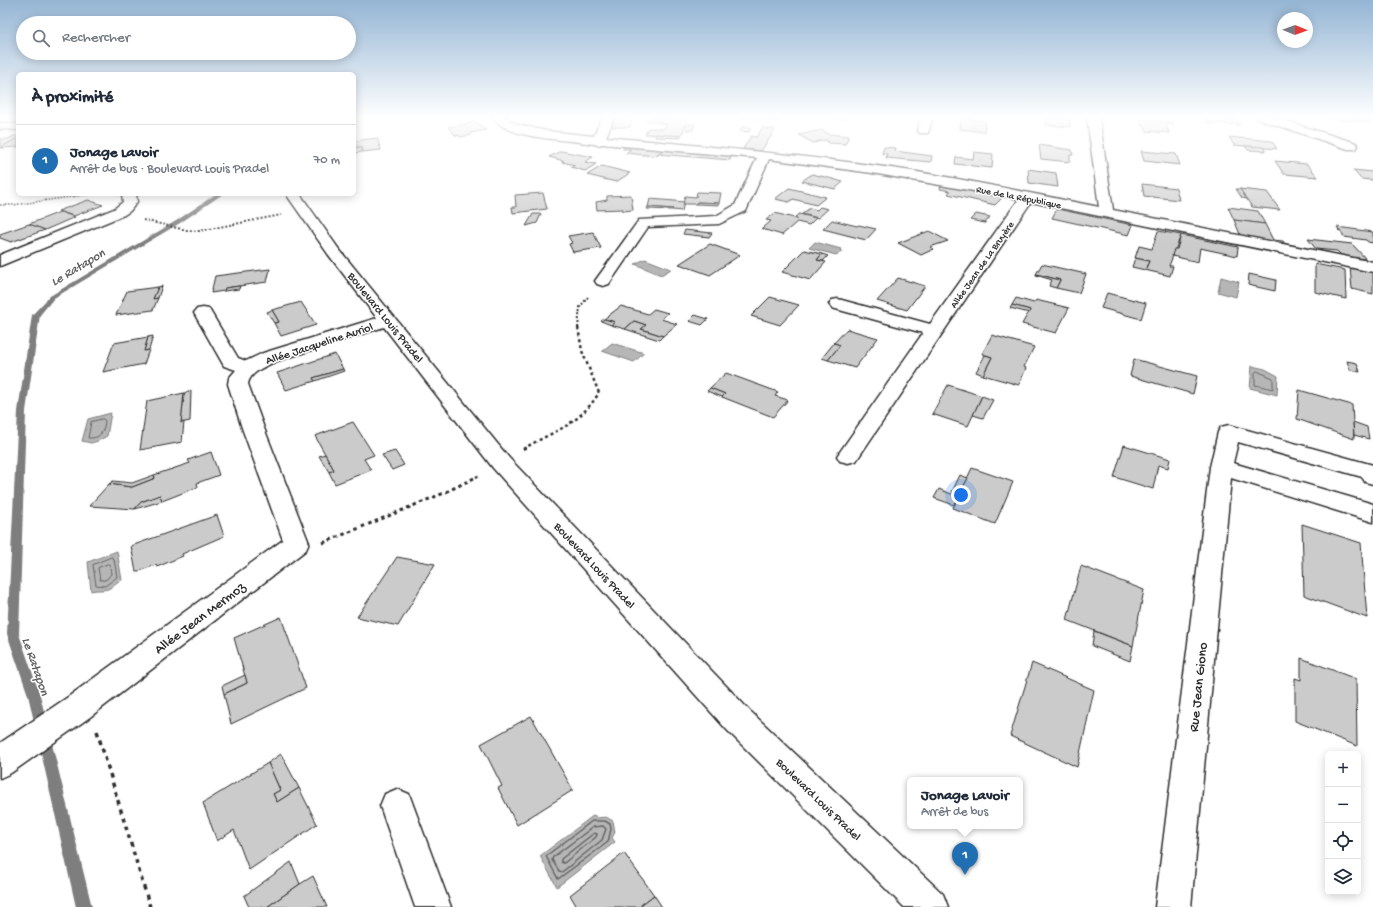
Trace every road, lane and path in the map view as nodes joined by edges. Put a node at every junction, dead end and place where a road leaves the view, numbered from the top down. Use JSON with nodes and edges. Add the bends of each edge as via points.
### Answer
{"nodes":[{"id":1,"x":763,"y":159,"type":"edge"},
{"id":2,"x":798,"y":159,"type":"edge"},
{"id":3,"x":1099,"y":159,"type":"edge"},
{"id":4,"x":77,"y":196,"type":"edge"},
{"id":5,"x":128,"y":196,"type":"edge"},
{"id":6,"x":1027,"y":197,"type":"junction"},
{"id":7,"x":298,"y":202,"type":"edge"},
{"id":8,"x":0,"y":205,"type":"edge"},
{"id":9,"x":116,"y":214,"type":"junction"},
{"id":10,"x":1108,"y":214,"type":"junction"},
{"id":11,"x":0,"y":261,"type":"edge"},
{"id":12,"x":1373,"y":267,"type":"edge"},
{"id":13,"x":603,"y":281,"type":"joint"},
{"id":14,"x":838,"y":304,"type":"dead end"},
{"id":15,"x":203,"y":313,"type":"dead end"},
{"id":16,"x":389,"y":320,"type":"junction"},
{"id":17,"x":935,"y":331,"type":"junction"},
{"id":18,"x":249,"y":368,"type":"junction"},
{"id":19,"x":848,"y":456,"type":"dead end"},
{"id":20,"x":501,"y":463,"type":"junction"},
{"id":21,"x":1222,"y":467,"type":"junction"},
{"id":22,"x":1373,"y":476,"type":"edge"},
{"id":23,"x":1373,"y":513,"type":"edge"},
{"id":24,"x":297,"y":543,"type":"junction"},
{"id":25,"x":79,"y":707,"type":"junction"},
{"id":26,"x":0,"y":762,"type":"edge"},
{"id":27,"x":397,"y":806,"type":"dead end"},
{"id":28,"x":150,"y":907,"type":"edge"},
{"id":29,"x":433,"y":907,"type":"edge"},
{"id":30,"x":930,"y":907,"type":"edge"},
{"id":31,"x":1174,"y":907,"type":"edge"}],
"edges":[{"from":1,"to":13,"type":"street","via":[[741,208],[719,220],[644,223]]},
{"from":2,"to":6,"type":"street","name":"Rue de la République","via":[[872,169]]},
{"from":3,"to":10,"type":"street"},
{"from":4,"to":8,"type":"path"},
{"from":5,"to":9,"type":"street","via":[[130,202]]},
{"from":6,"to":10,"type":"street","name":"Rue de la République"},
{"from":6,"to":17,"type":"street","name":"Allée Jean de La Bruyère"},
{"from":7,"to":9,"type":"path","via":[[265,219],[199,231]]},
{"from":7,"to":16,"type":"street","name":"Boulevard Louis Pradel","via":[[333,251]]},
{"from":9,"to":11,"type":"street"},
{"from":10,"to":12,"type":"street","name":"Rue de la République"},
{"from":13,"to":20,"type":"path","via":[[581,305],[578,332],[590,374],[599,393],[590,408],[566,427]]},
{"from":14,"to":17,"type":"street"},
{"from":15,"to":18,"type":"street","name":"Allée Jacqueline Auriol","via":[[231,362]]},
{"from":16,"to":18,"type":"street","name":"Allée Jacqueline Auriol","via":[[270,357]]},
{"from":16,"to":20,"type":"street","name":"Boulevard Louis Pradel"},
{"from":17,"to":19,"type":"street","name":"Allée Jean de La Bruyère"},
{"from":18,"to":24,"type":"street","name":"Allée Jacqueline Auriol","via":[[239,378],[238,384]]},
{"from":20,"to":24,"type":"path","via":[[444,493],[331,541],[317,545]]},
{"from":20,"to":30,"type":"street","name":"Boulevard Louis Pradel","via":[[738,720]]},
{"from":21,"to":22,"type":"street","name":"Rue Jean Giono","via":[[1229,432],[1371,472]]},
{"from":21,"to":23,"type":"street"},
{"from":21,"to":31,"type":"street","name":"Rue Jean Giono"},
{"from":24,"to":25,"type":"street","name":"Allée Jean Mermoz"},
{"from":25,"to":26,"type":"street","name":"Allée Jean Mermoz"},
{"from":25,"to":28,"type":"path","via":[[95,725]]},
{"from":27,"to":29,"type":"street"}]}
